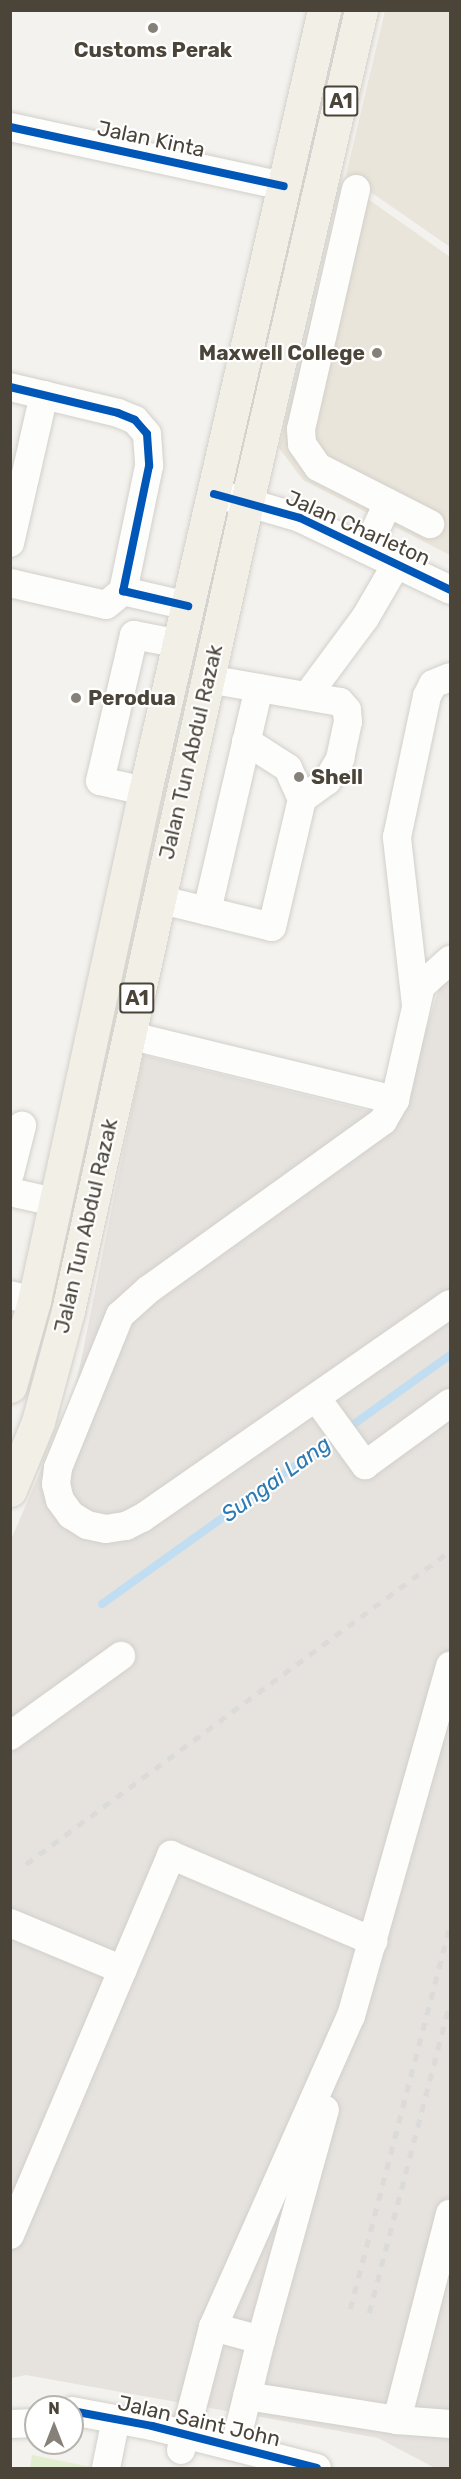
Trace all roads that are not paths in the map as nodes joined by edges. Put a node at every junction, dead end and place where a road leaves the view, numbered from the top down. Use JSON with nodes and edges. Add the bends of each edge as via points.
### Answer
{"nodes":[{"id":1,"x":324,"y":10,"type":"edge"},
{"id":2,"x":358,"y":24,"type":"edge"},
{"id":3,"x":10,"y":127,"type":"edge"},
{"id":4,"x":284,"y":186,"type":"junction"},
{"id":5,"x":356,"y":189,"type":"dead end"},
{"id":6,"x":299,"y":279,"type":"junction"},
{"id":7,"x":10,"y":387,"type":"edge"},
{"id":8,"x":44,"y":395,"type":"junction"},
{"id":9,"x":214,"y":494,"type":"junction"},
{"id":10,"x":247,"y":502,"type":"junction"},
{"id":11,"x":388,"y":503,"type":"junction"},
{"id":12,"x":430,"y":524,"type":"dead end"},
{"id":13,"x":10,"y":543,"type":"edge"},
{"id":14,"x":367,"y":548,"type":"junction"},
{"id":15,"x":398,"y":563,"type":"junction"},
{"id":16,"x":10,"y":583,"type":"edge"},
{"id":17,"x":450,"y":590,"type":"edge"},
{"id":18,"x":123,"y":591,"type":"junction"},
{"id":19,"x":188,"y":606,"type":"junction"},
{"id":20,"x":180,"y":644,"type":"junction"},
{"id":21,"x":450,"y":677,"type":"edge"},
{"id":22,"x":208,"y":679,"type":"junction"},
{"id":23,"x":259,"y":688,"type":"junction"},
{"id":24,"x":307,"y":696,"type":"junction"},
{"id":25,"x":246,"y":741,"type":"junction"},
{"id":26,"x":145,"y":791,"type":"junction"},
{"id":27,"x":302,"y":799,"type":"junction"},
{"id":28,"x":158,"y":899,"type":"junction"},
{"id":29,"x":207,"y":911,"type":"junction"},
{"id":30,"x":450,"y":960,"type":"edge"},
{"id":31,"x":416,"y":1006,"type":"junction"},
{"id":32,"x":128,"y":1035,"type":"junction"},
{"id":33,"x":395,"y":1100,"type":"junction"},
{"id":34,"x":22,"y":1126,"type":"dead end"},
{"id":35,"x":10,"y":1173,"type":"edge"},
{"id":36,"x":10,"y":1192,"type":"edge"},
{"id":37,"x":54,"y":1202,"type":"junction"},
{"id":38,"x":22,"y":1298,"type":"edge"},
{"id":39,"x":450,"y":1304,"type":"edge"},
{"id":40,"x":10,"y":1386,"type":"edge"},
{"id":41,"x":450,"y":1403,"type":"edge"},
{"id":42,"x":324,"y":1408,"type":"junction"},
{"id":43,"x":10,"y":1490,"type":"edge"},
{"id":44,"x":121,"y":1656,"type":"dead end"},
{"id":45,"x":450,"y":1666,"type":"edge"},
{"id":46,"x":10,"y":1736,"type":"edge"},
{"id":47,"x":10,"y":1923,"type":"edge"},
{"id":48,"x":373,"y":1941,"type":"junction"},
{"id":49,"x":123,"y":1970,"type":"junction"},
{"id":50,"x":351,"y":2016,"type":"junction"},
{"id":51,"x":450,"y":2214,"type":"edge"},
{"id":52,"x":10,"y":2235,"type":"edge"},
{"id":53,"x":213,"y":2327,"type":"junction"},
{"id":54,"x":261,"y":2340,"type":"junction"},
{"id":55,"x":247,"y":2396,"type":"junction"},
{"id":56,"x":84,"y":2415,"type":"edge"},
{"id":57,"x":397,"y":2420,"type":"junction"},
{"id":58,"x":450,"y":2424,"type":"edge"},
{"id":59,"x":84,"y":2426,"type":"edge"},
{"id":60,"x":115,"y":2426,"type":"junction"},
{"id":61,"x":184,"y":2442,"type":"junction"},
{"id":62,"x":234,"y":2446,"type":"junction"},
{"id":63,"x":106,"y":2469,"type":"edge"},
{"id":64,"x":260,"y":2469,"type":"edge"},
{"id":65,"x":317,"y":2469,"type":"edge"}],
"edges":[{"from":1,"to":4,"type":"main road","name":"Jalan Tun Abdul Razak","number":"A1"},
{"from":2,"to":4,"type":"main road","via":[[339,69],[317,158],[295,187]]},
{"from":2,"to":6,"type":"main road","name":"Jalan Tun Abdul Razak","number":"A1"},
{"from":3,"to":4,"type":"street","name":"Jalan Kinta"},
{"from":4,"to":6,"type":"main road","via":[[292,193],[297,209]]},
{"from":4,"to":9,"type":"main road","name":"Jalan Tun Abdul Razak","number":"A1"},
{"from":5,"to":11,"type":"street","via":[[301,429],[302,444],[318,467]]},
{"from":6,"to":10,"type":"main road","name":"Jalan Tun Abdul Razak","number":"A1"},
{"from":7,"to":8,"type":"street"},
{"from":8,"to":13,"type":"street"},
{"from":8,"to":18,"type":"street","via":[[118,413],[135,420],[147,434],[149,466]]},
{"from":9,"to":10,"type":"street","name":"Jalan Charleton"},
{"from":9,"to":19,"type":"main road","name":"Jalan Tun Abdul Razak","number":"A1"},
{"from":10,"to":14,"type":"street","name":"Jalan Charleton","via":[[300,518]]},
{"from":10,"to":22,"type":"main road","name":"Jalan Tun Abdul Razak","number":"A1"},
{"from":11,"to":12,"type":"street"},
{"from":11,"to":14,"type":"street"},
{"from":14,"to":15,"type":"street","name":"Jalan Charleton"},
{"from":15,"to":17,"type":"street","name":"Jalan Charleton"},
{"from":15,"to":24,"type":"street","via":[[365,618]]},
{"from":16,"to":18,"type":"street","via":[[106,605]]},
{"from":18,"to":19,"type":"street"},
{"from":19,"to":20,"type":"main road","name":"Jalan Tun Abdul Razak","number":"A1"},
{"from":20,"to":26,"type":"main road","name":"Jalan Tun Abdul Razak","number":"A1"},
{"from":20,"to":26,"type":"street","via":[[134,634],[100,781]]},
{"from":21,"to":31,"type":"street","via":[[433,684],[427,696],[397,837]]},
{"from":22,"to":23,"type":"street"},
{"from":22,"to":28,"type":"main road","name":"Jalan Tun Abdul Razak","number":"A1"},
{"from":23,"to":24,"type":"street"},
{"from":23,"to":25,"type":"street"},
{"from":24,"to":27,"type":"street","via":[[340,702],[347,710],[348,722],[335,772]]},
{"from":25,"to":27,"type":"street","via":[[288,768]]},
{"from":25,"to":29,"type":"street"},
{"from":26,"to":37,"type":"main road","name":"Jalan Tun Abdul Razak","number":"A1"},
{"from":27,"to":29,"type":"street","via":[[272,927]]},
{"from":28,"to":29,"type":"street"},
{"from":28,"to":32,"type":"main road","name":"Jalan Tun Abdul Razak","number":"A1"},
{"from":30,"to":31,"type":"street","via":[[421,986]]},
{"from":31,"to":33,"type":"street"},
{"from":32,"to":33,"type":"street"},
{"from":32,"to":43,"type":"main road","name":"Jalan Tun Abdul Razak","number":"A1","via":[[54,1368]]},
{"from":33,"to":42,"type":"street","via":[[383,1121],[149,1289],[120,1315],[58,1468],[60,1500],[71,1515],[87,1525],[106,1529],[126,1526]]},
{"from":34,"to":35,"type":"street"},
{"from":36,"to":37,"type":"street"},
{"from":37,"to":38,"type":"main road","name":"Jalan Tun Abdul Razak","number":"A1"},
{"from":38,"to":40,"type":"main road","name":"Jalan Tun Abdul Razak","number":"A1"},
{"from":39,"to":42,"type":"street"},
{"from":41,"to":42,"type":"street","via":[[365,1465]]},
{"from":44,"to":46,"type":"street"},
{"from":45,"to":48,"type":"street"},
{"from":47,"to":49,"type":"street"},
{"from":48,"to":49,"type":"street","via":[[171,1855]]},
{"from":48,"to":50,"type":"street"},
{"from":49,"to":52,"type":"street"},
{"from":50,"to":53,"type":"street"},
{"from":50,"to":54,"type":"street"},
{"from":51,"to":57,"type":"street"},
{"from":53,"to":54,"type":"street"},
{"from":53,"to":61,"type":"street"},
{"from":54,"to":55,"type":"street"},
{"from":55,"to":57,"type":"street"},
{"from":55,"to":62,"type":"street"},
{"from":56,"to":60,"type":"street","name":"Jalan Saint John"},
{"from":57,"to":58,"type":"street"},
{"from":59,"to":60,"type":"street","name":"Jalan Saint John"},
{"from":60,"to":61,"type":"street","name":"Jalan Saint John"},
{"from":60,"to":63,"type":"street"},
{"from":61,"to":62,"type":"street","name":"Jalan Saint John"},
{"from":61,"to":64,"type":"street","name":"Jalan Saint John"},
{"from":62,"to":65,"type":"street","name":"Jalan Saint John"}]}
